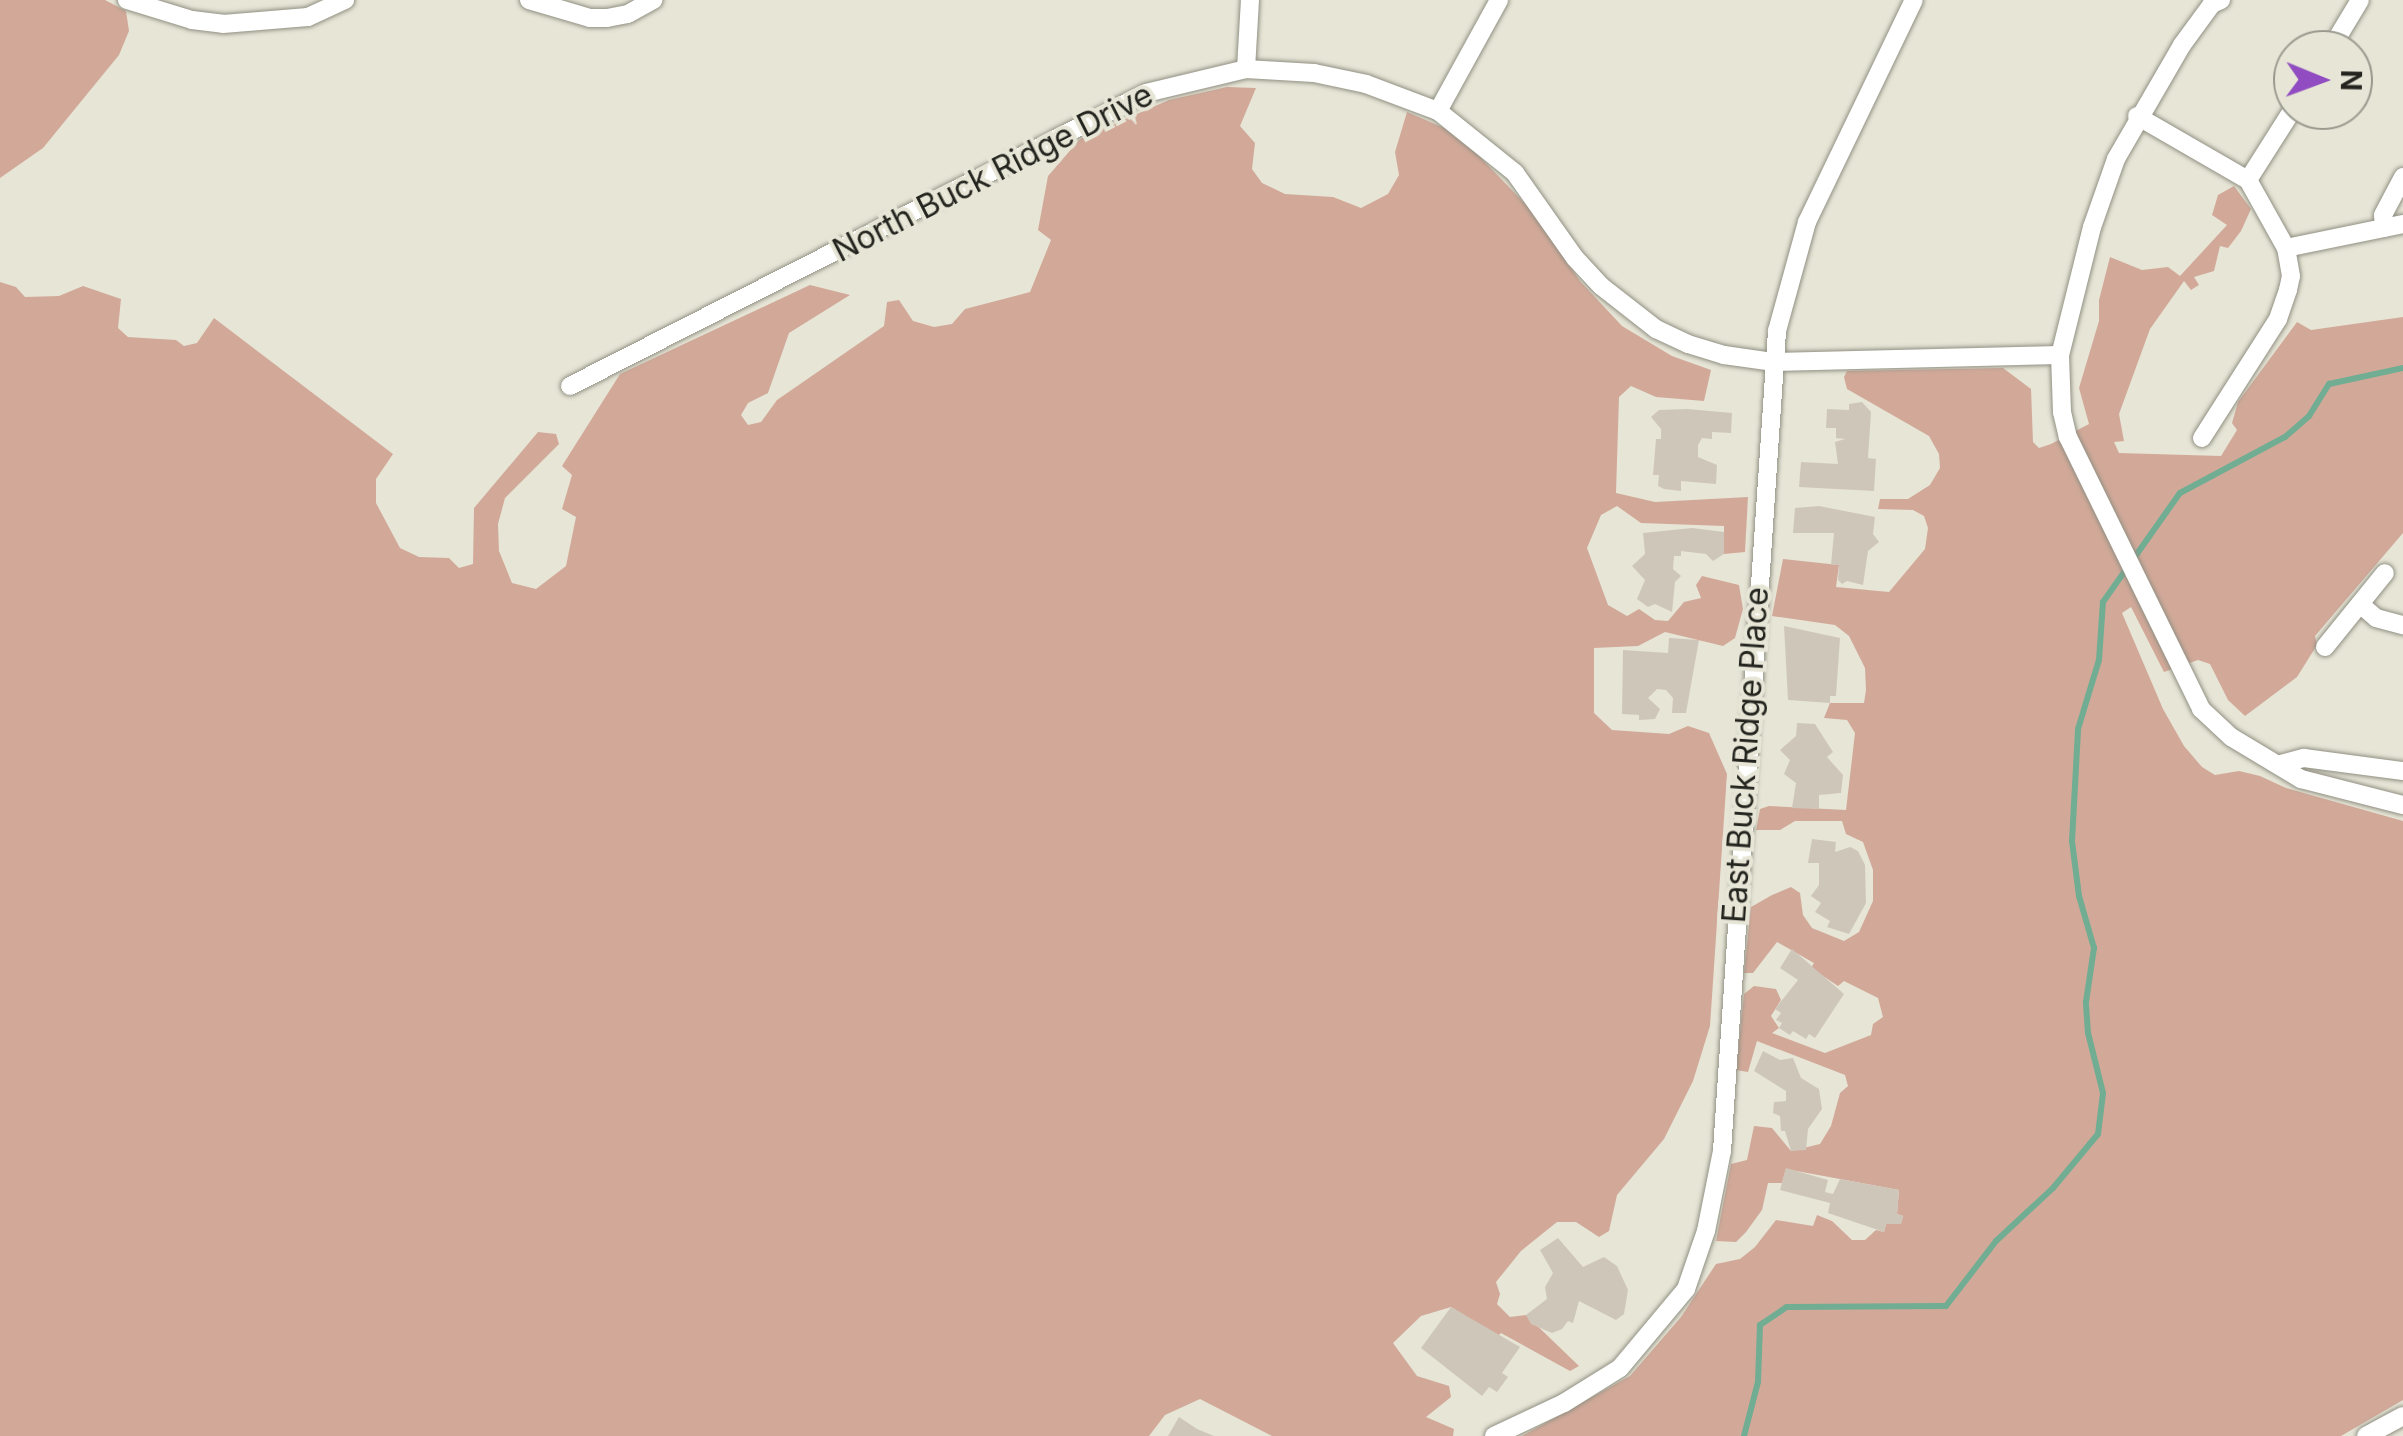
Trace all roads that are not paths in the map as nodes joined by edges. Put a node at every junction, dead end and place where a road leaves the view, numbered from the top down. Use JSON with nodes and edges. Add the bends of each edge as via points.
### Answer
{"nodes":[{"id":1,"x":127,"y":0,"type":"edge"},
{"id":2,"x":344,"y":0,"type":"edge"},
{"id":3,"x":529,"y":0,"type":"edge"},
{"id":4,"x":654,"y":0,"type":"edge"},
{"id":5,"x":1250,"y":0,"type":"edge"},
{"id":6,"x":1499,"y":0,"type":"edge"},
{"id":7,"x":1914,"y":0,"type":"edge"},
{"id":8,"x":2360,"y":0,"type":"edge"},
{"id":9,"x":2215,"y":2,"type":"edge"},
{"id":10,"x":2342,"y":30,"type":"edge"},
{"id":11,"x":1246,"y":69,"type":"junction"},
{"id":12,"x":1438,"y":111,"type":"junction"},
{"id":13,"x":2137,"y":116,"type":"junction"},
{"id":14,"x":2280,"y":130,"type":"edge"},
{"id":15,"x":2403,"y":177,"type":"edge"},
{"id":16,"x":2248,"y":180,"type":"junction"},
{"id":17,"x":2394,"y":226,"type":"edge"},
{"id":18,"x":2286,"y":248,"type":"junction"},
{"id":19,"x":2060,"y":355,"type":"junction"},
{"id":20,"x":1773,"y":362,"type":"junction"},
{"id":21,"x":570,"y":386,"type":"dead end"},
{"id":22,"x":2202,"y":438,"type":"dead end"},
{"id":23,"x":2385,"y":573,"type":"dead end"},
{"id":24,"x":2360,"y":604,"type":"junction"},
{"id":25,"x":2403,"y":625,"type":"edge"},
{"id":26,"x":2325,"y":648,"type":"dead end"},
{"id":27,"x":2280,"y":764,"type":"junction"},
{"id":28,"x":2403,"y":770,"type":"edge"},
{"id":29,"x":2403,"y":805,"type":"edge"},
{"id":30,"x":2403,"y":1416,"type":"edge"},
{"id":31,"x":1504,"y":1434,"type":"edge"},
{"id":32,"x":2366,"y":1436,"type":"edge"}],
"edges":[{"from":1,"to":2,"type":"street","via":[[224,24],[308,18]]},
{"from":3,"to":4,"type":"street","via":[[590,18],[628,14]]},
{"from":5,"to":11,"type":"street"},
{"from":6,"to":12,"type":"street"},
{"from":7,"to":20,"type":"street","name":"East Buck Ridge Place","via":[[1806,222]]},
{"from":8,"to":10,"type":"street"},
{"from":9,"to":13,"type":"street"},
{"from":11,"to":12,"type":"street","name":"North Buck Ridge Drive","via":[[1366,84]]},
{"from":11,"to":21,"type":"street","name":"North Buck Ridge Drive","via":[[1146,93]]},
{"from":12,"to":20,"type":"street","name":"North Buck Ridge Drive","via":[[1515,174],[1575,258],[1621,304],[1688,344]]},
{"from":13,"to":16,"type":"street"},
{"from":13,"to":19,"type":"street","via":[[2092,227]]},
{"from":14,"to":16,"type":"street"},
{"from":15,"to":17,"type":"street","via":[[2383,215]]},
{"from":16,"to":18,"type":"street"},
{"from":17,"to":18,"type":"street"},
{"from":18,"to":22,"type":"street","via":[[2291,276],[2278,319]]},
{"from":19,"to":20,"type":"street","name":"North Buck Ridge Drive"},
{"from":19,"to":27,"type":"street","via":[[2068,437],[2180,672],[2201,709],[2231,737]]},
{"from":20,"to":31,"type":"street","name":"East Buck Ridge Place","via":[[1716,1194],[1686,1289],[1659,1327],[1620,1368]]},
{"from":23,"to":24,"type":"street"},
{"from":24,"to":25,"type":"street","via":[[2376,618]]},
{"from":24,"to":26,"type":"street"},
{"from":27,"to":28,"type":"street","via":[[2304,758]]},
{"from":27,"to":29,"type":"street","via":[[2300,779]]},
{"from":30,"to":32,"type":"street"}]}
